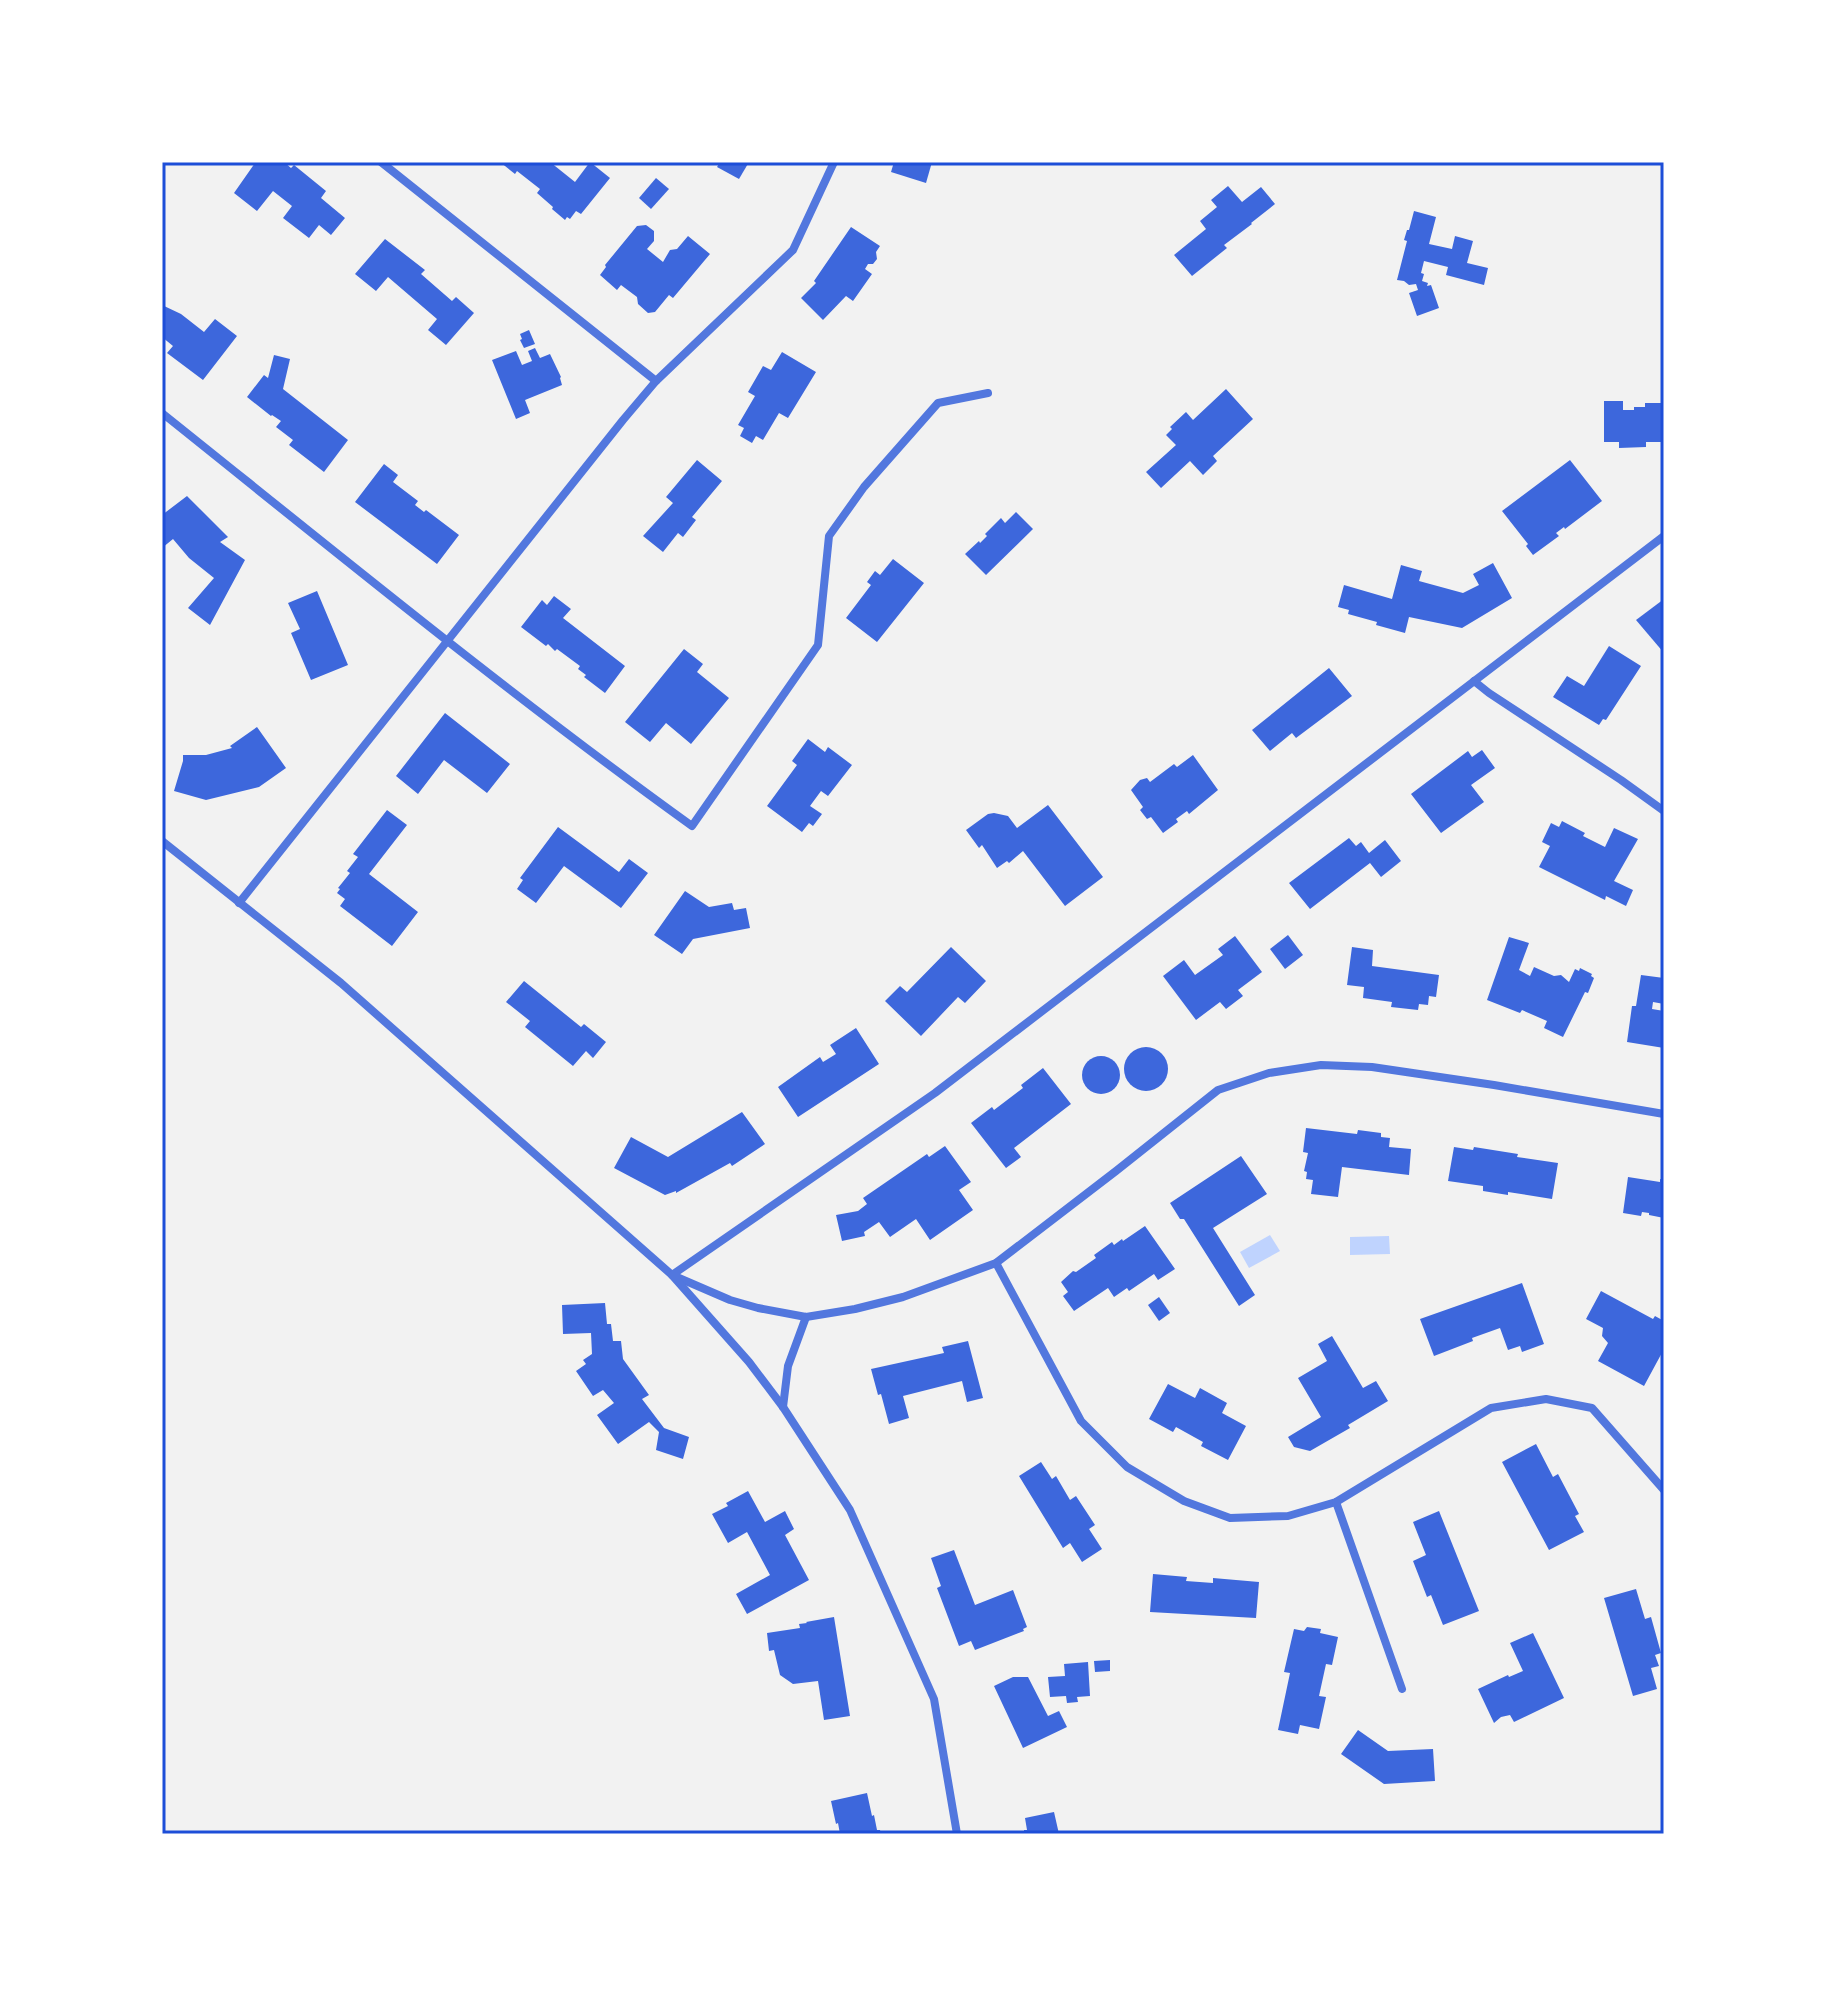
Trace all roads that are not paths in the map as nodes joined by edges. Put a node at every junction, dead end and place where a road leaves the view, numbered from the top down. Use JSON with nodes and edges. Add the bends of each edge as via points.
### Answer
{"nodes":[{"id":1,"x":381,"y":162,"type":"edge"},
{"id":2,"x":834,"y":162,"type":"edge"},
{"id":3,"x":656,"y":381,"type":"junction"},
{"id":4,"x":988,"y":393,"type":"dead end"},
{"id":5,"x":162,"y":413,"type":"edge"},
{"id":6,"x":1664,"y":536,"type":"edge"},
{"id":7,"x":448,"y":641,"type":"junction"},
{"id":8,"x":1474,"y":681,"type":"junction"},
{"id":9,"x":1664,"y":811,"type":"edge"},
{"id":10,"x":162,"y":841,"type":"edge"},
{"id":11,"x":239,"y":903,"type":"junction"},
{"id":12,"x":1664,"y":1114,"type":"edge"},
{"id":13,"x":996,"y":1263,"type":"junction"},
{"id":14,"x":672,"y":1275,"type":"junction"},
{"id":15,"x":806,"y":1317,"type":"junction"},
{"id":16,"x":783,"y":1407,"type":"junction"},
{"id":17,"x":1664,"y":1490,"type":"edge"},
{"id":18,"x":1336,"y":1502,"type":"junction"},
{"id":19,"x":1402,"y":1689,"type":"dead end"},
{"id":20,"x":957,"y":1834,"type":"edge"}],
"edges":[{"from":1,"to":3,"type":"street"},
{"from":2,"to":3,"type":"street","via":[[793,250]]},
{"from":3,"to":7,"type":"street"},
{"from":4,"to":7,"type":"street","via":[[938,403],[829,536],[818,645],[692,826]]},
{"from":5,"to":7,"type":"street"},
{"from":6,"to":8,"type":"street"},
{"from":7,"to":11,"type":"street"},
{"from":8,"to":9,"type":"street"},
{"from":8,"to":14,"type":"street","via":[[935,1093]]},
{"from":10,"to":11,"type":"street"},
{"from":11,"to":14,"type":"street","via":[[341,983]]},
{"from":12,"to":13,"type":"street","via":[[1372,1067],[1321,1065],[1269,1073],[1218,1090]]},
{"from":13,"to":15,"type":"street","via":[[903,1297]]},
{"from":13,"to":18,"type":"street","via":[[1081,1421],[1127,1467],[1184,1501],[1230,1518],[1288,1516]]},
{"from":14,"to":15,"type":"street","via":[[730,1300]]},
{"from":14,"to":16,"type":"street"},
{"from":15,"to":16,"type":"street","via":[[788,1366]]},
{"from":16,"to":20,"type":"street","via":[[850,1510],[934,1699]]},
{"from":17,"to":18,"type":"street","via":[[1592,1408],[1546,1399],[1491,1408]]},
{"from":18,"to":19,"type":"street"}]}
